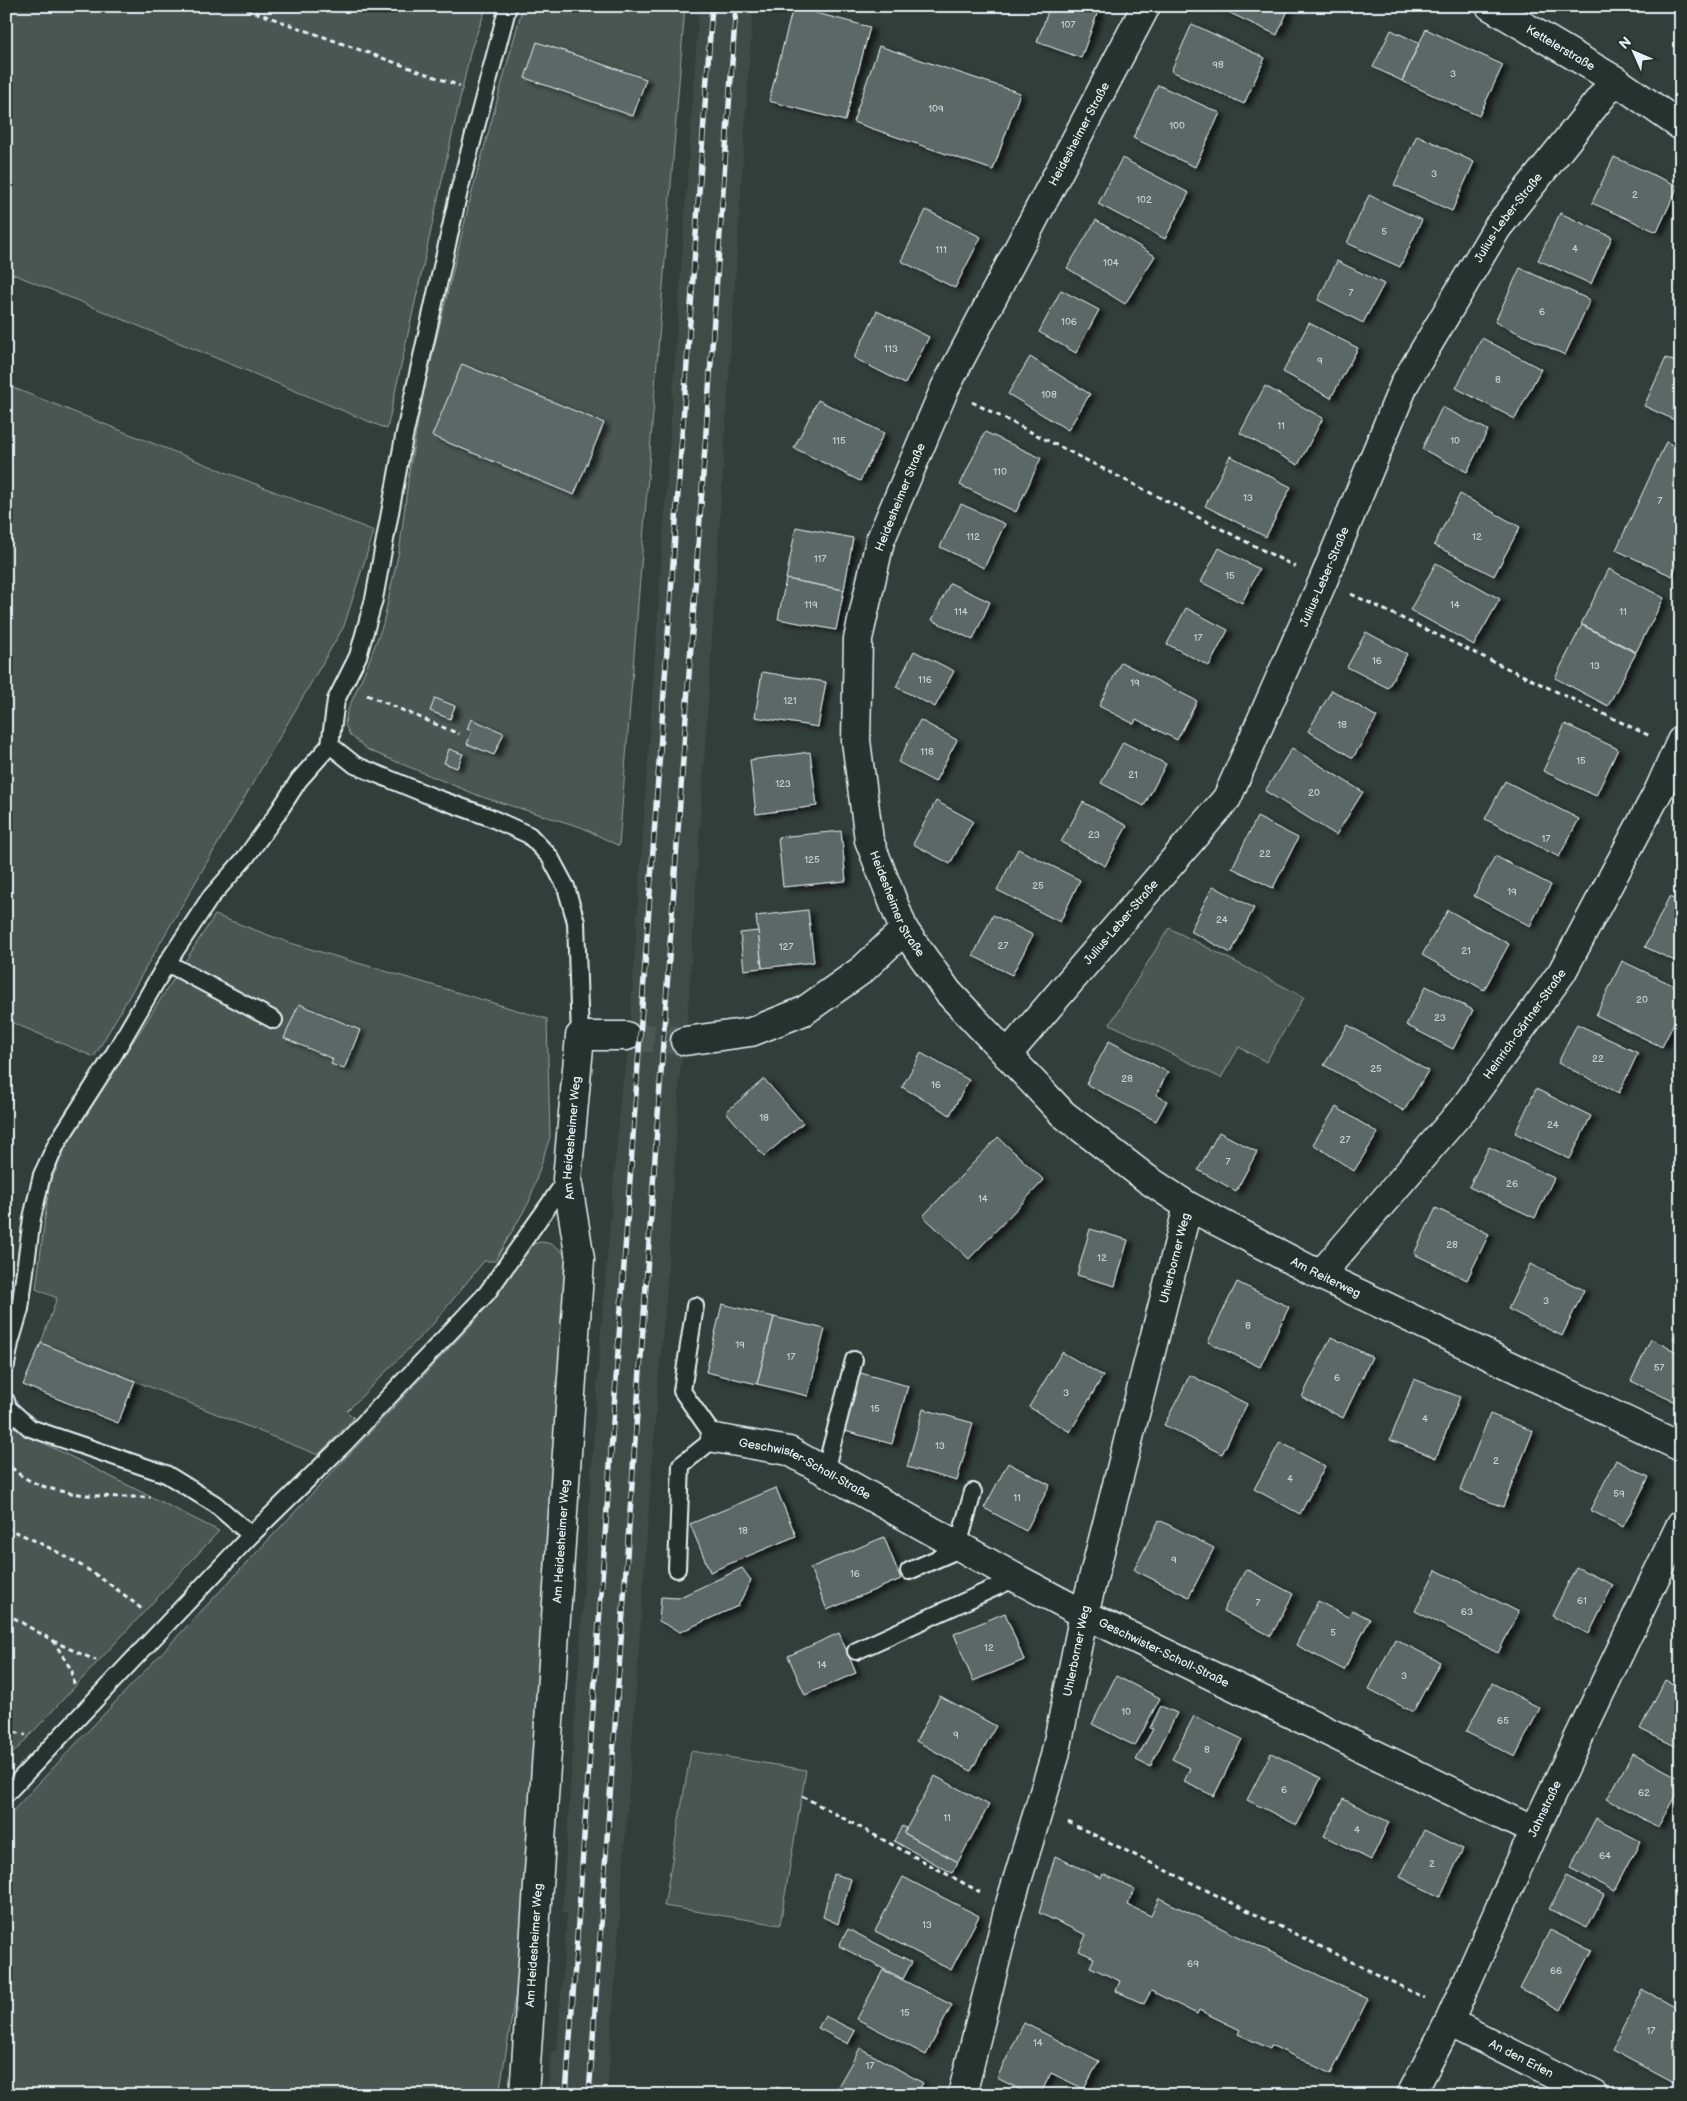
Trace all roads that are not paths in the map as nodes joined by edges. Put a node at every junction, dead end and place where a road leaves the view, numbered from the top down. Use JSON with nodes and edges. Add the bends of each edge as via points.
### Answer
{"nodes":[{"id":1,"x":508,"y":6,"type":"edge"},
{"id":2,"x":1146,"y":6,"type":"edge"},
{"id":3,"x":1490,"y":6,"type":"edge"},
{"id":4,"x":1615,"y":80,"type":"junction"},
{"id":5,"x":1681,"y":126,"type":"edge"},
{"id":6,"x":1681,"y":741,"type":"edge"},
{"id":7,"x":330,"y":745,"type":"junction"},
{"id":8,"x":904,"y":930,"type":"junction"},
{"id":9,"x":167,"y":963,"type":"junction"},
{"id":10,"x":274,"y":1020,"type":"dead end"},
{"id":11,"x":580,"y":1036,"type":"junction"},
{"id":12,"x":626,"y":1036,"type":"tunnel mouth"},
{"id":13,"x":685,"y":1041,"type":"tunnel mouth"},
{"id":14,"x":1007,"y":1055,"type":"junction"},
{"id":15,"x":567,"y":1179,"type":"junction"},
{"id":16,"x":1188,"y":1206,"type":"junction"},
{"id":17,"x":1320,"y":1275,"type":"junction"},
{"id":18,"x":695,"y":1306,"type":"dead end"},
{"id":19,"x":854,"y":1360,"type":"dead end"},
{"id":20,"x":6,"y":1365,"type":"edge"},
{"id":21,"x":6,"y":1401,"type":"edge"},
{"id":22,"x":715,"y":1438,"type":"junction"},
{"id":23,"x":1681,"y":1447,"type":"edge"},
{"id":24,"x":825,"y":1471,"type":"junction"},
{"id":25,"x":973,"y":1492,"type":"dead end"},
{"id":26,"x":1681,"y":1524,"type":"edge"},
{"id":27,"x":251,"y":1535,"type":"junction"},
{"id":28,"x":960,"y":1547,"type":"junction"},
{"id":29,"x":677,"y":1570,"type":"dead end"},
{"id":30,"x":908,"y":1571,"type":"dead end"},
{"id":31,"x":1016,"y":1578,"type":"junction"},
{"id":32,"x":1084,"y":1614,"type":"junction"},
{"id":33,"x":856,"y":1651,"type":"dead end"},
{"id":34,"x":6,"y":1794,"type":"edge"},
{"id":35,"x":1534,"y":1830,"type":"junction"},
{"id":36,"x":1448,"y":2022,"type":"junction"},
{"id":37,"x":524,"y":2095,"type":"edge"},
{"id":38,"x":962,"y":2095,"type":"edge"},
{"id":39,"x":1411,"y":2095,"type":"edge"},
{"id":40,"x":1594,"y":2095,"type":"edge"}],
"edges":[{"from":1,"to":7,"type":"lane","via":[[459,191],[404,437],[374,599],[358,656],[336,700]]},
{"from":2,"to":8,"type":"street","name":"Heidesheimer Straße","via":[[945,388],[880,541],[858,639],[856,741],[869,840]]},
{"from":3,"to":4,"type":"street","name":"Kettelerstraße"},
{"from":4,"to":5,"type":"street","name":"Kettelerstraße"},
{"from":4,"to":14,"type":"street","name":"Julius-Leber-Straße","via":[[1497,228],[1405,383],[1324,581],[1227,798]]},
{"from":6,"to":17,"type":"street","name":"Heinrich-Gärtner-Straße","via":[[1659,790],[1562,972],[1464,1108]]},
{"from":7,"to":9,"type":"lane","via":[[299,780],[246,856],[210,898]]},
{"from":7,"to":11,"type":"lane","via":[[355,764],[529,835],[550,857],[566,887],[576,922]]},
{"from":8,"to":13,"type":"street","via":[[862,970],[804,1011],[751,1032]]},
{"from":8,"to":14,"type":"street","name":"Heidesheimer Straße","via":[[948,992]]},
{"from":9,"to":10,"type":"lane"},
{"from":9,"to":20,"type":"lane","via":[[111,1059],[56,1143],[42,1175],[32,1218],[20,1310]]},
{"from":11,"to":12,"type":"street"},
{"from":11,"to":15,"type":"street","name":"Am Heidesheimer Weg"},
{"from":14,"to":16,"type":"street","name":"Am Reiterweg","via":[[1063,1114],[1147,1179]]},
{"from":15,"to":27,"type":"lane","via":[[487,1293],[345,1443]]},
{"from":15,"to":37,"type":"street","name":"Am Heidesheimer Weg","via":[[580,1259]]},
{"from":16,"to":17,"type":"street","name":"Am Reiterweg"},
{"from":16,"to":32,"type":"street","name":"Uhlerborner Weg"},
{"from":17,"to":23,"type":"street","name":"Am Reiterweg"},
{"from":18,"to":22,"type":"lane","via":[[682,1391]]},
{"from":19,"to":24,"type":"lane"},
{"from":21,"to":27,"type":"lane","via":[[8,1408],[30,1428],[166,1474],[215,1504]]},
{"from":22,"to":24,"type":"street","name":"Geschwister-Scholl-Straße","via":[[789,1451]]},
{"from":22,"to":29,"type":"lane","via":[[681,1465]]},
{"from":24,"to":28,"type":"street","name":"Geschwister-Scholl-Straße"},
{"from":25,"to":28,"type":"lane"},
{"from":26,"to":35,"type":"street","name":"Jahnstraße"},
{"from":27,"to":34,"type":"lane"},
{"from":28,"to":30,"type":"lane"},
{"from":28,"to":31,"type":"street","name":"Geschwister-Scholl-Straße"},
{"from":31,"to":32,"type":"street","name":"Geschwister-Scholl-Straße"},
{"from":31,"to":33,"type":"lane"},
{"from":32,"to":35,"type":"street","name":"Geschwister-Scholl-Straße"},
{"from":32,"to":38,"type":"street","name":"Uhlerborner Weg","via":[[1055,1756],[1009,1907]]},
{"from":35,"to":36,"type":"street","name":"Jahnstraße"},
{"from":36,"to":39,"type":"street","name":"Jahnstraße"},
{"from":36,"to":40,"type":"street","name":"An den Erlen"}]}
